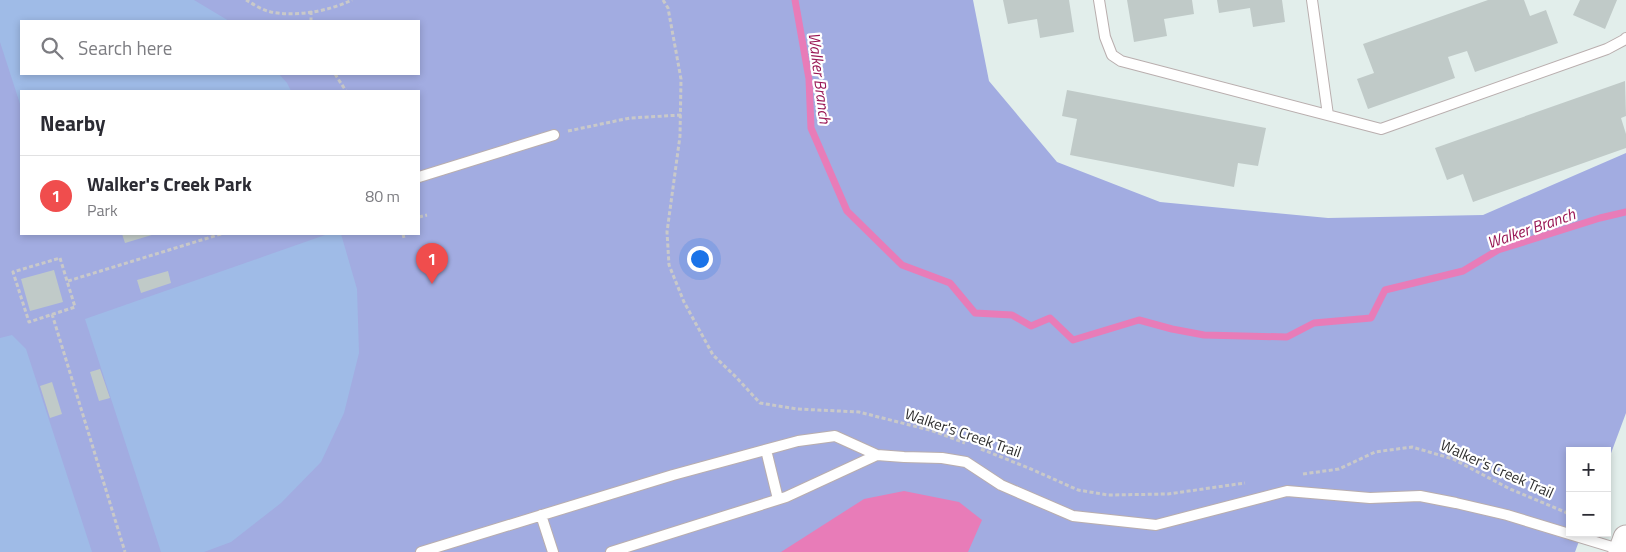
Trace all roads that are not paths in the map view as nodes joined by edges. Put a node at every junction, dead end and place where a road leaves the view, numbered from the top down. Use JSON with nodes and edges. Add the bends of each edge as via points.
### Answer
{"nodes":[{"id":1,"x":1099,"y":0,"type":"edge"},
{"id":2,"x":1312,"y":0,"type":"edge"},
{"id":3,"x":1626,"y":38,"type":"edge"},
{"id":4,"x":1328,"y":115,"type":"junction"},
{"id":5,"x":554,"y":135,"type":"road end"},
{"id":6,"x":420,"y":177,"type":"edge"},
{"id":7,"x":766,"y":450,"type":"junction"},
{"id":8,"x":877,"y":455,"type":"junction"},
{"id":9,"x":778,"y":499,"type":"junction"},
{"id":10,"x":541,"y":515,"type":"junction"},
{"id":11,"x":1623,"y":546,"type":"edge"},
{"id":12,"x":422,"y":552,"type":"edge"},
{"id":13,"x":553,"y":552,"type":"edge"},
{"id":14,"x":612,"y":552,"type":"edge"}],
"edges":[{"from":1,"to":4,"type":"lane","via":[[1105,37],[1112,55],[1121,61]]},
{"from":2,"to":4,"type":"lane"},
{"from":3,"to":4,"type":"lane","via":[[1606,49],[1381,129]]},
{"from":5,"to":6,"type":"lane"},
{"from":7,"to":8,"type":"lane","via":[[835,436]]},
{"from":7,"to":9,"type":"lane"},
{"from":7,"to":10,"type":"lane"},
{"from":8,"to":9,"type":"lane"},
{"from":8,"to":11,"type":"lane","via":[[966,462],[1001,485],[1073,516],[1156,526],[1286,492],[1370,498],[1420,496]]},
{"from":9,"to":14,"type":"lane"},
{"from":10,"to":12,"type":"lane"},
{"from":10,"to":13,"type":"lane"}]}
